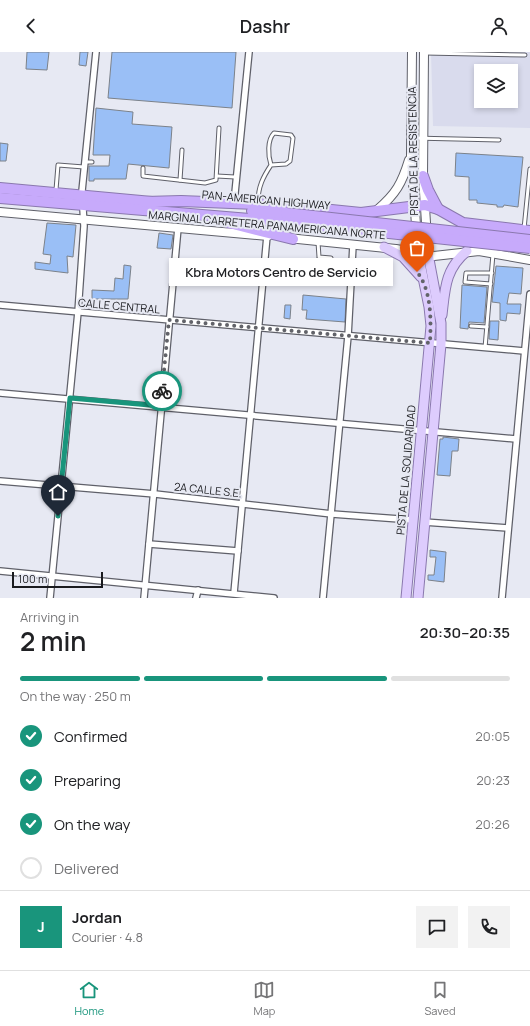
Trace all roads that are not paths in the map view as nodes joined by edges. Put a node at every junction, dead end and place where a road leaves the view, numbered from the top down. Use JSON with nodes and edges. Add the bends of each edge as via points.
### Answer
{"nodes":[{"id":1,"x":96,"y":52,"type":"edge"},
{"id":2,"x":249,"y":52,"type":"edge"},
{"id":3,"x":412,"y":52,"type":"edge"},
{"id":4,"x":424,"y":53,"type":"edge"},
{"id":5,"x":526,"y":55,"type":"dead end"},
{"id":6,"x":219,"y":128,"type":"dead end"},
{"id":7,"x":411,"y":138,"type":"junction"},
{"id":8,"x":423,"y":138,"type":"junction"},
{"id":9,"x":499,"y":140,"type":"dead end"},
{"id":10,"x":182,"y":150,"type":"dead end"},
{"id":11,"x":411,"y":155,"type":"junction"},
{"id":12,"x":92,"y":162,"type":"dead end"},
{"id":13,"x":85,"y":164,"type":"junction"},
{"id":14,"x":270,"y":165,"type":"junction"},
{"id":15,"x":143,"y":168,"type":"dead end"},
{"id":16,"x":530,"y":169,"type":"edge"},
{"id":17,"x":217,"y":176,"type":"junction"},
{"id":18,"x":424,"y":176,"type":"junction"},
{"id":19,"x":235,"y":177,"type":"junction"},
{"id":20,"x":180,"y":180,"type":"junction"},
{"id":21,"x":0,"y":188,"type":"edge"},
{"id":22,"x":55,"y":193,"type":"junction"},
{"id":23,"x":0,"y":198,"type":"edge"},
{"id":24,"x":82,"y":200,"type":"junction"},
{"id":25,"x":145,"y":202,"type":"junction"},
{"id":26,"x":234,"y":203,"type":"junction"},
{"id":27,"x":258,"y":204,"type":"junction"},
{"id":28,"x":420,"y":206,"type":"junction"},
{"id":29,"x":438,"y":209,"type":"junction"},
{"id":30,"x":377,"y":210,"type":"junction"},
{"id":31,"x":0,"y":212,"type":"edge"},
{"id":32,"x":198,"y":216,"type":"junction"},
{"id":33,"x":286,"y":217,"type":"junction"},
{"id":34,"x":84,"y":219,"type":"junction"},
{"id":35,"x":178,"y":228,"type":"junction"},
{"id":36,"x":527,"y":231,"type":"edge"},
{"id":37,"x":267,"y":236,"type":"junction"},
{"id":38,"x":293,"y":238,"type":"junction"},
{"id":39,"x":530,"y":240,"type":"edge"},
{"id":40,"x":318,"y":242,"type":"junction"},
{"id":41,"x":354,"y":245,"type":"junction"},
{"id":42,"x":384,"y":247,"type":"junction"},
{"id":43,"x":530,"y":248,"type":"edge"},
{"id":44,"x":467,"y":251,"type":"junction"},
{"id":45,"x":479,"y":251,"type":"junction"},
{"id":46,"x":418,"y":253,"type":"junction"},
{"id":47,"x":428,"y":254,"type":"junction"},
{"id":48,"x":493,"y":254,"type":"junction"},
{"id":49,"x":530,"y":255,"type":"edge"},
{"id":50,"x":330,"y":258,"type":"dead end"},
{"id":51,"x":530,"y":260,"type":"edge"},
{"id":52,"x":492,"y":273,"type":"junction"},
{"id":53,"x":423,"y":280,"type":"junction"},
{"id":54,"x":491,"y":284,"type":"junction"},
{"id":55,"x":530,"y":294,"type":"edge"},
{"id":56,"x":0,"y":305,"type":"edge"},
{"id":57,"x":78,"y":312,"type":"junction"},
{"id":58,"x":169,"y":320,"type":"junction"},
{"id":59,"x":441,"y":323,"type":"junction"},
{"id":60,"x":471,"y":326,"type":"dead end"},
{"id":61,"x":487,"y":327,"type":"junction"},
{"id":62,"x":257,"y":328,"type":"junction"},
{"id":63,"x":348,"y":336,"type":"junction"},
{"id":64,"x":430,"y":343,"type":"junction"},
{"id":65,"x":441,"y":344,"type":"junction"},
{"id":66,"x":485,"y":348,"type":"junction"},
{"id":67,"x":524,"y":351,"type":"junction"},
{"id":68,"x":0,"y":392,"type":"edge"},
{"id":69,"x":70,"y":398,"type":"junction"},
{"id":70,"x":161,"y":406,"type":"junction"},
{"id":71,"x":250,"y":414,"type":"junction"},
{"id":72,"x":339,"y":424,"type":"junction"},
{"id":73,"x":422,"y":431,"type":"junction"},
{"id":74,"x":433,"y":432,"type":"junction"},
{"id":75,"x":516,"y":439,"type":"junction"},
{"id":76,"x":0,"y":481,"type":"edge"},
{"id":77,"x":61,"y":487,"type":"junction"},
{"id":78,"x":155,"y":494,"type":"junction"},
{"id":79,"x":242,"y":503,"type":"junction"},
{"id":80,"x":332,"y":514,"type":"junction"},
{"id":81,"x":413,"y":520,"type":"junction"},
{"id":82,"x":424,"y":522,"type":"junction"},
{"id":83,"x":508,"y":528,"type":"junction"},
{"id":84,"x":149,"y":544,"type":"junction"},
{"id":85,"x":238,"y":551,"type":"junction"},
{"id":86,"x":0,"y":571,"type":"edge"},
{"id":87,"x":53,"y":576,"type":"junction"},
{"id":88,"x":145,"y":585,"type":"junction"},
{"id":89,"x":198,"y":590,"type":"junction"},
{"id":90,"x":234,"y":593,"type":"junction"},
{"id":91,"x":50,"y":598,"type":"edge"},
{"id":92,"x":144,"y":598,"type":"edge"},
{"id":93,"x":196,"y":598,"type":"edge"},
{"id":94,"x":274,"y":598,"type":"edge"},
{"id":95,"x":323,"y":598,"type":"edge"},
{"id":96,"x":406,"y":598,"type":"edge"},
{"id":97,"x":418,"y":598,"type":"edge"},
{"id":98,"x":502,"y":598,"type":"edge"}],
"edges":[{"from":1,"to":13,"type":"street"},
{"from":2,"to":19,"type":"street"},
{"from":3,"to":7,"type":"street","name":"PISTA DE LA RESISTENCIA"},
{"from":4,"to":5,"type":"lane"},
{"from":4,"to":8,"type":"street","name":"PISTA DE LA RESISTENCIA"},
{"from":6,"to":17,"type":"lane"},
{"from":7,"to":8,"type":"lane"},
{"from":7,"to":11,"type":"street","name":"PISTA DE LA RESISTENCIA"},
{"from":8,"to":9,"type":"lane"},
{"from":8,"to":18,"type":"street","name":"PISTA DE LA RESISTENCIA"},
{"from":10,"to":20,"type":"lane"},
{"from":11,"to":28,"type":"street","name":"PISTA DE LA RESISTENCIA"},
{"from":11,"to":30,"type":"street","via":[[396,192]]},
{"from":12,"to":13,"type":"lane"},
{"from":13,"to":22,"type":"lane","via":[[58,164]]},
{"from":13,"to":24,"type":"street"},
{"from":14,"to":14,"type":"lane","via":[[286,164],[290,161],[293,138],[291,135],[272,135]]},
{"from":14,"to":27,"type":"lane","via":[[258,190]]},
{"from":15,"to":20,"type":"lane","via":[[143,176]]},
{"from":16,"to":36,"type":"lane"},
{"from":17,"to":19,"type":"lane"},
{"from":17,"to":20,"type":"lane","via":[[216,180],[210,182]]},
{"from":18,"to":28,"type":"street","name":"PISTA DE LA RESISTENCIA"},
{"from":18,"to":29,"type":"highway"},
{"from":19,"to":26,"type":"street"},
{"from":21,"to":22,"type":"highway","name":"PAN-AMERICAN HIGHWAY"},
{"from":22,"to":24,"type":"highway","name":"PAN-AMERICAN HIGHWAY"},
{"from":23,"to":24,"type":"highway","name":"PAN-AMERICAN HIGHWAY"},
{"from":24,"to":25,"type":"highway","name":"PAN-AMERICAN HIGHWAY"},
{"from":24,"to":32,"type":"highway","name":"PAN-AMERICAN HIGHWAY"},
{"from":24,"to":34,"type":"street"},
{"from":25,"to":26,"type":"highway","via":[[181,200]]},
{"from":25,"to":33,"type":"highway","name":"PAN-AMERICAN HIGHWAY"},
{"from":26,"to":27,"type":"highway"},
{"from":27,"to":30,"type":"highway","via":[[361,213]]},
{"from":28,"to":29,"type":"highway"},
{"from":28,"to":30,"type":"highway"},
{"from":28,"to":46,"type":"street","name":"PISTA DE LA RESISTENCIA"},
{"from":28,"to":47,"type":"street","name":"PISTA DE LA RESISTENCIA"},
{"from":29,"to":36,"type":"highway","via":[[463,223]]},
{"from":31,"to":34,"type":"street","name":"MARGINAL CARRETERA PANAMERICANA NORTE"},
{"from":32,"to":33,"type":"highway","name":"PAN-AMERICAN HIGHWAY"},
{"from":32,"to":38,"type":"highway"},
{"from":33,"to":39,"type":"highway","name":"PAN-AMERICAN HIGHWAY","bridge":true},
{"from":33,"to":43,"type":"highway","name":"PAN-AMERICAN HIGHWAY","bridge":true},
{"from":34,"to":35,"type":"street","name":"MARGINAL CARRETERA PANAMERICANA NORTE"},
{"from":34,"to":57,"type":"street"},
{"from":35,"to":37,"type":"street","name":"MARGINAL CARRETERA PANAMERICANA NORTE"},
{"from":35,"to":58,"type":"street"},
{"from":37,"to":38,"type":"street","name":"MARGINAL CARRETERA PANAMERICANA NORTE"},
{"from":37,"to":62,"type":"street"},
{"from":38,"to":40,"type":"street","name":"MARGINAL CARRETERA PANAMERICANA NORTE"},
{"from":40,"to":41,"type":"street","name":"MARGINAL CARRETERA PANAMERICANA NORTE"},
{"from":40,"to":50,"type":"lane","via":[[319,257]]},
{"from":41,"to":42,"type":"street","name":"MARGINAL CARRETERA PANAMERICANA NORTE"},
{"from":41,"to":63,"type":"street"},
{"from":42,"to":46,"type":"street","name":"MARGINAL CARRETERA PANAMERICANA NORTE"},
{"from":42,"to":53,"type":"main road","via":[[403,257]]},
{"from":44,"to":45,"type":"street","name":"MARGINAL CARRETERA PANAMERICANA NORTE"},
{"from":44,"to":47,"type":"street","name":"MARGINAL CARRETERA PANAMERICANA NORTE","via":[[439,256]]},
{"from":44,"to":59,"type":"main road","via":[[452,266],[448,277]]},
{"from":45,"to":48,"type":"street","name":"MARGINAL CARRETERA PANAMERICANA NORTE"},
{"from":45,"to":49,"type":"street"},
{"from":46,"to":47,"type":"street","name":"MARGINAL CARRETERA PANAMERICANA NORTE"},
{"from":46,"to":53,"type":"main road","name":"PISTA DE LA RESISTENCIA"},
{"from":47,"to":59,"type":"main road","name":"PISTA DE LA RESISTENCIA"},
{"from":48,"to":51,"type":"street","name":"MARGINAL CARRETERA PANAMERICANA NORTE","via":[[511,259]]},
{"from":48,"to":52,"type":"lane"},
{"from":52,"to":54,"type":"lane"},
{"from":52,"to":54,"type":"lane","via":[[466,273],[465,282]]},
{"from":53,"to":64,"type":"main road","name":"PISTA DE LA RESISTENCIA","via":[[430,317]]},
{"from":54,"to":61,"type":"lane"},
{"from":55,"to":67,"type":"street"},
{"from":56,"to":57,"type":"street","name":"CALLE CENTRAL"},
{"from":57,"to":58,"type":"street","name":"CALLE CENTRAL"},
{"from":57,"to":69,"type":"street"},
{"from":58,"to":62,"type":"street","name":"CALLE CENTRAL"},
{"from":58,"to":70,"type":"street"},
{"from":59,"to":65,"type":"main road","name":"PISTA DE LA RESISTENCIA"},
{"from":60,"to":61,"type":"lane"},
{"from":61,"to":66,"type":"lane"},
{"from":62,"to":63,"type":"street","name":"CALLE CENTRAL"},
{"from":62,"to":71,"type":"street"},
{"from":63,"to":64,"type":"street","name":"CALLE CENTRAL"},
{"from":63,"to":72,"type":"street"},
{"from":64,"to":65,"type":"street","name":"CALLE CENTRAL"},
{"from":64,"to":73,"type":"main road","name":"PISTA DE LA SOLIDARIDAD"},
{"from":65,"to":66,"type":"street","name":"CALLE CENTRAL"},
{"from":65,"to":74,"type":"main road","name":"PISTA DE LA SOLIDARIDAD"},
{"from":66,"to":67,"type":"street","name":"CALLE CENTRAL"},
{"from":67,"to":75,"type":"street"},
{"from":68,"to":69,"type":"street"},
{"from":69,"to":70,"type":"street"},
{"from":69,"to":77,"type":"street"},
{"from":70,"to":71,"type":"street"},
{"from":70,"to":78,"type":"street"},
{"from":71,"to":72,"type":"street"},
{"from":71,"to":79,"type":"street"},
{"from":72,"to":73,"type":"street"},
{"from":72,"to":80,"type":"street"},
{"from":73,"to":74,"type":"street"},
{"from":73,"to":81,"type":"main road","name":"PISTA DE LA SOLIDARIDAD"},
{"from":74,"to":75,"type":"street"},
{"from":74,"to":82,"type":"main road","name":"PISTA DE LA SOLIDARIDAD"},
{"from":75,"to":83,"type":"street"},
{"from":76,"to":77,"type":"street","name":"2A CALLE S.E."},
{"from":77,"to":78,"type":"street","name":"2A CALLE S.E."},
{"from":77,"to":87,"type":"street"},
{"from":78,"to":79,"type":"street","name":"2A CALLE S.E."},
{"from":78,"to":84,"type":"street"},
{"from":79,"to":80,"type":"street","name":"2A CALLE S.E."},
{"from":79,"to":85,"type":"street"},
{"from":80,"to":81,"type":"street","name":"2A CALLE S.E."},
{"from":80,"to":95,"type":"street"},
{"from":81,"to":96,"type":"main road","name":"PISTA DE LA SOLIDARIDAD"},
{"from":82,"to":83,"type":"street"},
{"from":82,"to":97,"type":"main road","name":"PISTA DE LA SOLIDARIDAD"},
{"from":83,"to":98,"type":"street"},
{"from":84,"to":85,"type":"street"},
{"from":84,"to":88,"type":"street"},
{"from":85,"to":90,"type":"street"},
{"from":86,"to":87,"type":"street"},
{"from":87,"to":88,"type":"street"},
{"from":87,"to":91,"type":"street"},
{"from":88,"to":89,"type":"street"},
{"from":88,"to":92,"type":"street"},
{"from":89,"to":90,"type":"street"},
{"from":89,"to":93,"type":"street"},
{"from":90,"to":94,"type":"street"}]}
